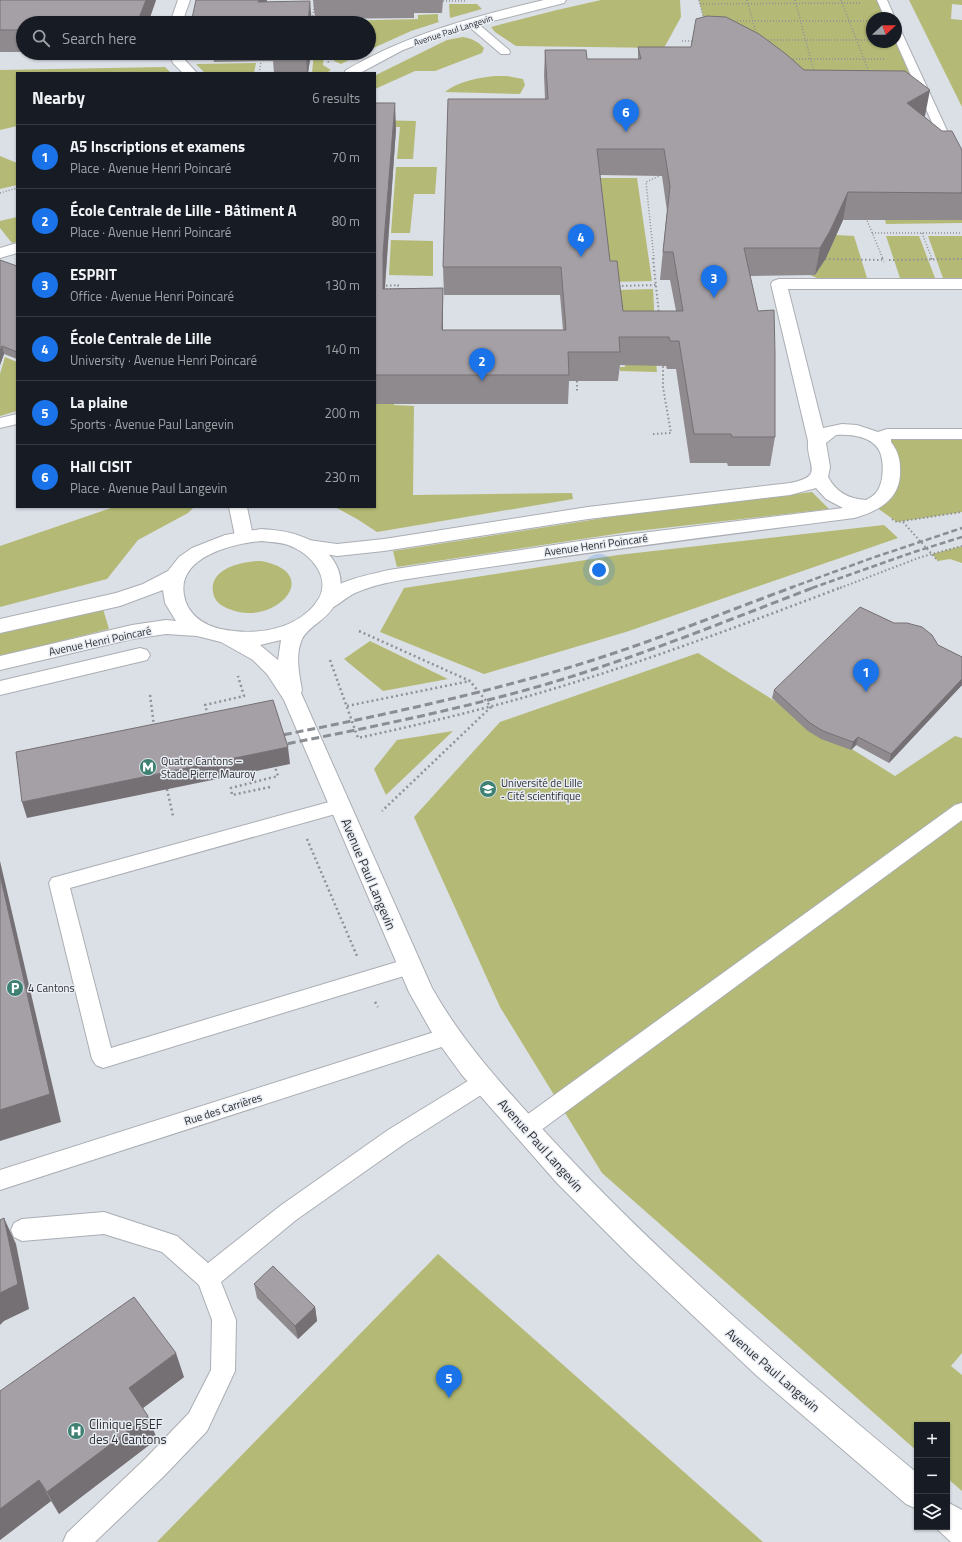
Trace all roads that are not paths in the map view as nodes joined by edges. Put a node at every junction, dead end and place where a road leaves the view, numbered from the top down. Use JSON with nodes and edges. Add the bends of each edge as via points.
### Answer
{"nodes":[{"id":1,"x":184,"y":0,"type":"edge"},
{"id":2,"x":560,"y":0,"type":"edge"},
{"id":3,"x":883,"y":2,"type":"edge"},
{"id":4,"x":887,"y":12,"type":"edge"},
{"id":5,"x":178,"y":16,"type":"edge"},
{"id":6,"x":471,"y":24,"type":"junction"},
{"id":7,"x":902,"y":43,"type":"edge"},
{"id":8,"x":505,"y":52,"type":"dead end"},
{"id":9,"x":178,"y":60,"type":"edge"},
{"id":10,"x":189,"y":72,"type":"edge"},
{"id":11,"x":353,"y":72,"type":"edge"},
{"id":12,"x":962,"y":176,"type":"edge"},
{"id":13,"x":16,"y":248,"type":"edge"},
{"id":14,"x":0,"y":253,"type":"edge"},
{"id":15,"x":962,"y":284,"type":"edge"},
{"id":16,"x":16,"y":419,"type":"edge"},
{"id":17,"x":0,"y":423,"type":"edge"},
{"id":18,"x":962,"y":434,"type":"edge"},
{"id":19,"x":817,"y":441,"type":"junction"},
{"id":20,"x":882,"y":443,"type":"junction"},
{"id":21,"x":819,"y":477,"type":"junction"},
{"id":22,"x":873,"y":506,"type":"junction"},
{"id":23,"x":238,"y":508,"type":"edge"},
{"id":24,"x":244,"y":536,"type":"junction"},
{"id":25,"x":308,"y":546,"type":"junction"},
{"id":26,"x":178,"y":574,"type":"junction"},
{"id":27,"x":325,"y":604,"type":"junction"},
{"id":28,"x":302,"y":624,"type":"junction"},
{"id":29,"x":0,"y":626,"type":"edge"},
{"id":30,"x":201,"y":629,"type":"junction"},
{"id":31,"x":227,"y":637,"type":"junction"},
{"id":32,"x":140,"y":655,"type":"dead end"},
{"id":33,"x":0,"y":663,"type":"edge"},
{"id":34,"x":0,"y":688,"type":"edge"},
{"id":35,"x":294,"y":700,"type":"junction"},
{"id":36,"x":340,"y":806,"type":"junction"},
{"id":37,"x":962,"y":810,"type":"edge"},
{"id":38,"x":410,"y":966,"type":"junction"},
{"id":39,"x":447,"y":1037,"type":"junction"},
{"id":40,"x":484,"y":1082,"type":"junction"},
{"id":41,"x":525,"y":1129,"type":"junction"},
{"id":42,"x":0,"y":1180,"type":"edge"},
{"id":43,"x":22,"y":1230,"type":"dead end"},
{"id":44,"x":208,"y":1278,"type":"junction"},
{"id":45,"x":914,"y":1491,"type":"edge"},
{"id":46,"x":950,"y":1520,"type":"edge"},
{"id":47,"x":962,"y":1530,"type":"edge"},
{"id":48,"x":76,"y":1542,"type":"edge"}],
"edges":[{"from":1,"to":5,"type":"street"},
{"from":2,"to":6,"type":"street","name":"Avenue Paul Langevin"},
{"from":3,"to":4,"type":"lane"},
{"from":6,"to":8,"type":"lane"},
{"from":6,"to":11,"type":"street","name":"Avenue Paul Langevin","via":[[415,41]]},
{"from":7,"to":12,"type":"lane"},
{"from":9,"to":10,"type":"street"},
{"from":13,"to":14,"type":"street"},
{"from":15,"to":19,"type":"street","via":[[779,284]]},
{"from":16,"to":17,"type":"street"},
{"from":18,"to":20,"type":"street","via":[[888,434],[883,436]]},
{"from":19,"to":20,"type":"street","via":[[829,432],[841,430],[866,434]]},
{"from":19,"to":21,"type":"street","via":[[821,469]]},
{"from":20,"to":22,"type":"street","name":"Avenue Henri Poincaré","via":[[890,456],[891,479],[888,490]]},
{"from":21,"to":22,"type":"street","via":[[822,484],[837,499],[846,503]]},
{"from":21,"to":25,"type":"street","via":[[814,482],[790,489],[588,513],[384,545],[337,550]]},
{"from":22,"to":27,"type":"street","name":"Avenue Henri Poincaré","via":[[838,516],[607,543],[396,575],[355,585]]},
{"from":23,"to":24,"type":"street"},
{"from":24,"to":25,"type":"street","via":[[278,536]]},
{"from":24,"to":26,"type":"street","via":[[203,549],[185,563]]},
{"from":25,"to":27,"type":"street","via":[[324,559],[332,575],[330,592]]},
{"from":26,"to":29,"type":"street","via":[[150,589],[120,599]]},
{"from":26,"to":30,"type":"street","via":[[173,587],[176,605],[188,621]]},
{"from":27,"to":28,"type":"street"},
{"from":28,"to":31,"type":"street","via":[[266,637]]},
{"from":28,"to":35,"type":"street","name":"Avenue Paul Langevin","via":[[294,632],[288,649],[288,673]]},
{"from":30,"to":31,"type":"street"},
{"from":30,"to":33,"type":"street","name":"Avenue Henri Poincaré","via":[[166,627],[132,632]]},
{"from":31,"to":35,"type":"street","name":"Avenue Paul Langevin","via":[[247,645],[264,657],[280,676]]},
{"from":32,"to":34,"type":"street","name":"Avenue Henri Poincaré"},
{"from":35,"to":36,"type":"street","name":"Avenue Paul Langevin"},
{"from":36,"to":38,"type":"street","name":"Avenue Paul Langevin"},
{"from":36,"to":38,"type":"lane","via":[[59,883],[103,1059]]},
{"from":37,"to":41,"type":"lane"},
{"from":38,"to":39,"type":"street","name":"Avenue Paul Langevin","via":[[432,1015]]},
{"from":39,"to":40,"type":"street","name":"Avenue Paul Langevin"},
{"from":39,"to":42,"type":"lane","name":"Rue des Carrières"},
{"from":40,"to":41,"type":"street","name":"Avenue Paul Langevin"},
{"from":40,"to":44,"type":"lane","via":[[396,1137],[288,1213]]},
{"from":41,"to":45,"type":"street","name":"Avenue Paul Langevin","via":[[610,1219],[738,1340]]},
{"from":43,"to":44,"type":"lane","via":[[104,1224],[169,1244]]},
{"from":44,"to":48,"type":"lane","via":[[224,1320],[223,1371],[198,1422],[155,1468]]},
{"from":46,"to":47,"type":"street"}]}
